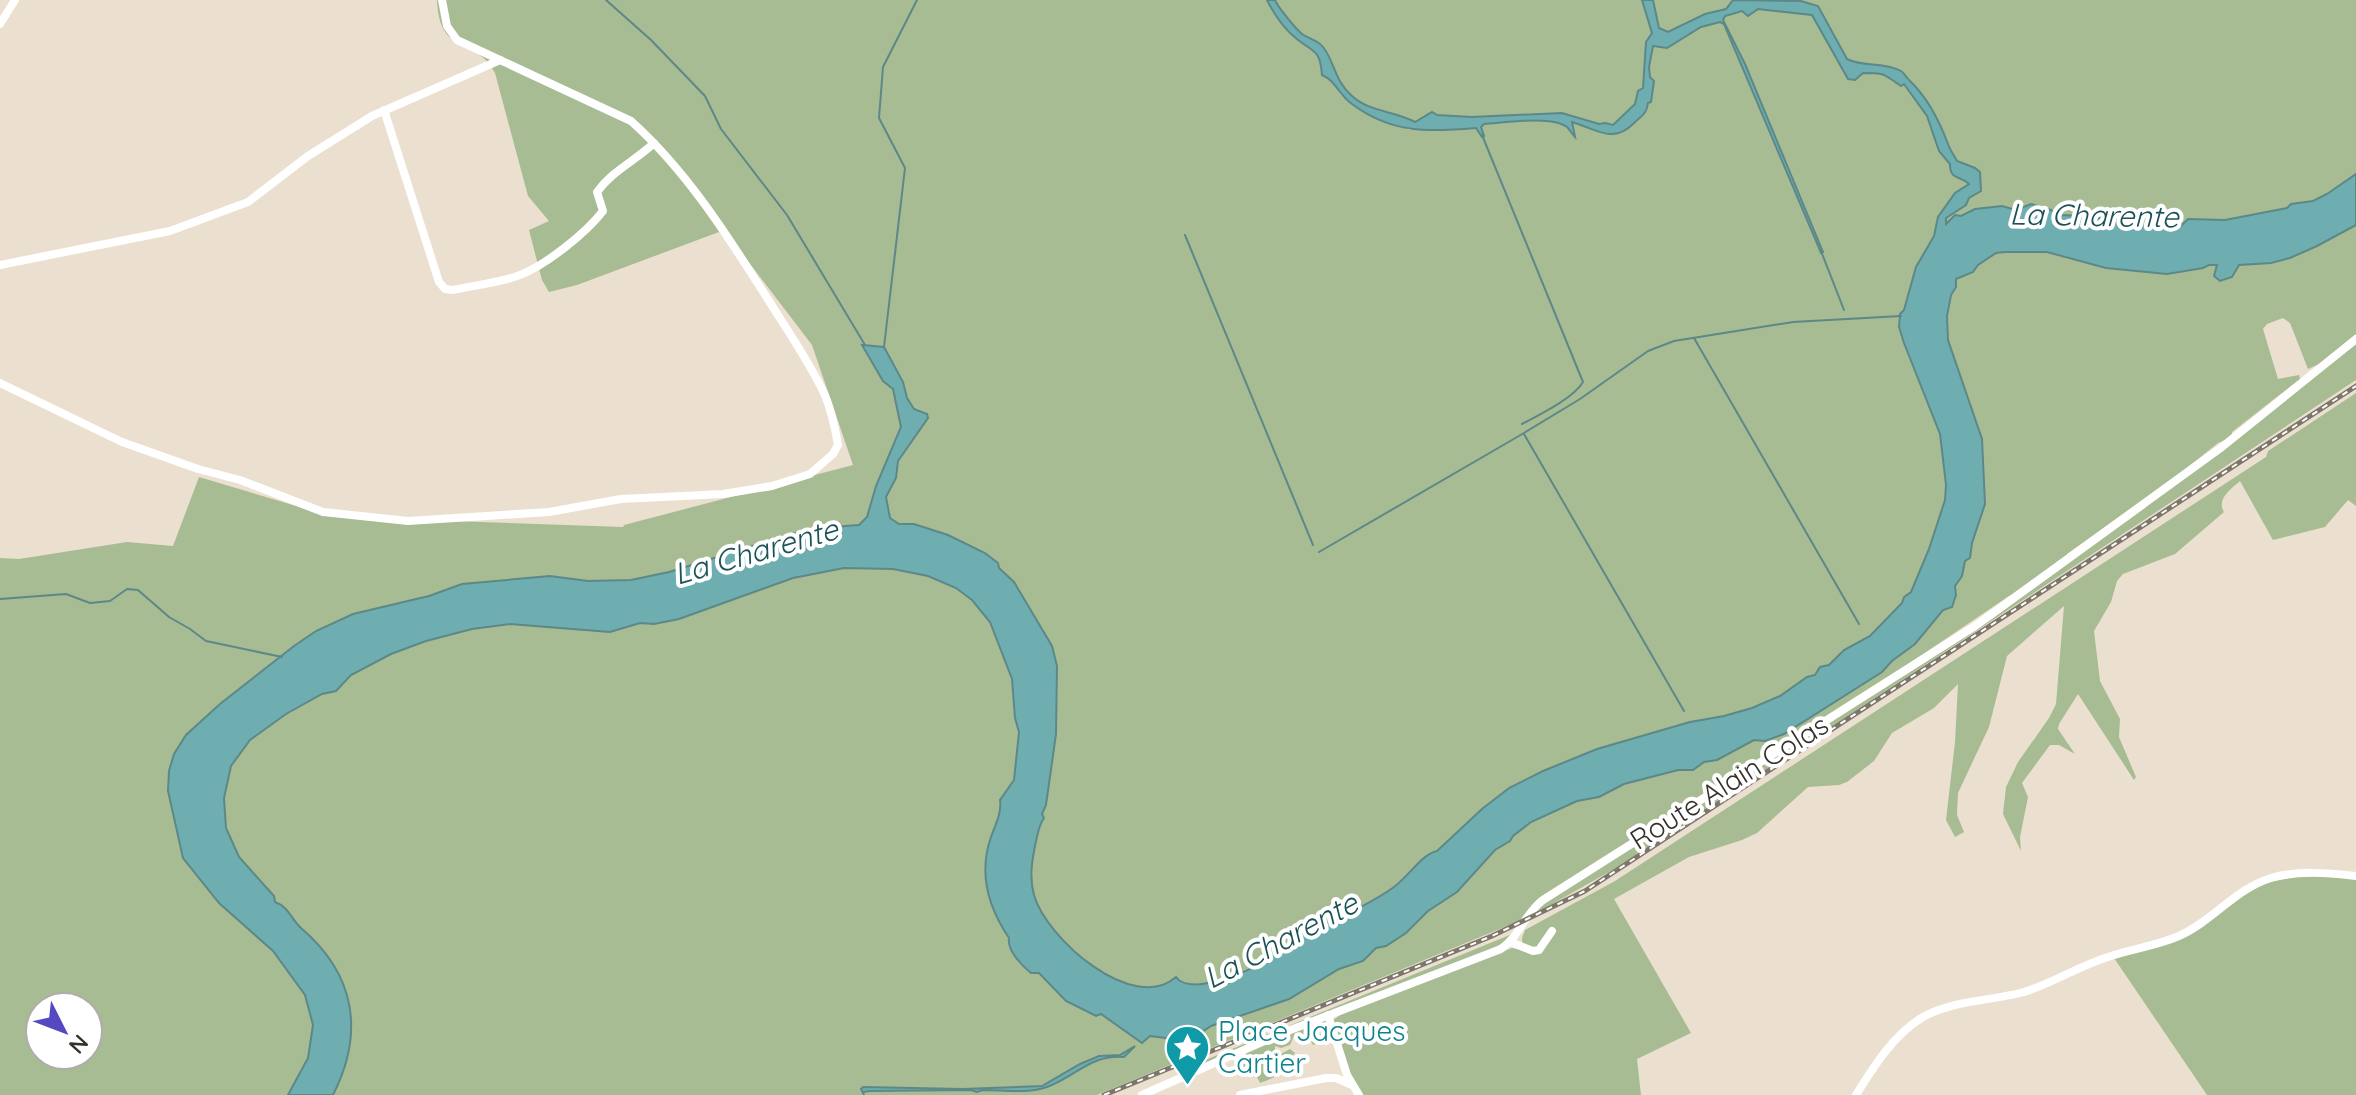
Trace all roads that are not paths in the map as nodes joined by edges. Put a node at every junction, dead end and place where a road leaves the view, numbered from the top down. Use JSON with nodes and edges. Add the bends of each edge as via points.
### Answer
{"nodes":[{"id":1,"x":15,"y":0,"type":"edge"},
{"id":2,"x":442,"y":0,"type":"edge"},
{"id":3,"x":0,"y":24,"type":"edge"},
{"id":4,"x":500,"y":60,"type":"junction"},
{"id":5,"x":384,"y":110,"type":"junction"},
{"id":6,"x":654,"y":143,"type":"junction"},
{"id":7,"x":0,"y":265,"type":"edge"},
{"id":8,"x":2356,"y":339,"type":"edge"},
{"id":9,"x":0,"y":383,"type":"edge"},
{"id":10,"x":2356,"y":876,"type":"edge"},
{"id":11,"x":1552,"y":931,"type":"dead end"},
{"id":12,"x":1510,"y":942,"type":"junction"},
{"id":13,"x":1328,"y":1015,"type":"junction"},
{"id":14,"x":1352,"y":1085,"type":"junction"},
{"id":15,"x":1142,"y":1095,"type":"edge"},
{"id":16,"x":1240,"y":1095,"type":"edge"},
{"id":17,"x":1359,"y":1095,"type":"edge"},
{"id":18,"x":1856,"y":1095,"type":"edge"}],
"edges":[{"from":1,"to":3,"type":"street"},
{"from":2,"to":4,"type":"street","via":[[447,26],[457,40]]},
{"from":4,"to":5,"type":"street"},
{"from":4,"to":6,"type":"street","via":[[631,121]]},
{"from":5,"to":6,"type":"street","via":[[439,282],[453,290],[533,270],[595,222],[603,211],[597,192],[602,185]]},
{"from":5,"to":7,"type":"street","via":[[308,156],[248,202],[170,231]]},
{"from":6,"to":9,"type":"street","via":[[740,255],[824,393],[838,445],[810,474],[723,494],[621,499],[549,512],[408,521],[323,512],[122,442]]},
{"from":8,"to":12,"type":"street","name":"Route Alain Colas","via":[[2222,447],[1965,632],[1543,900]]},
{"from":10,"to":18,"type":"street","via":[[2274,877],[2243,891],[2180,935],[2107,957],[2025,992],[1927,1015],[1901,1034]]},
{"from":11,"to":12,"type":"street","via":[[1539,950]]},
{"from":12,"to":13,"type":"street","name":"Route Alain Colas","via":[[1486,956]]},
{"from":13,"to":14,"type":"street"},
{"from":13,"to":15,"type":"street","name":"Route Alain Colas"},
{"from":14,"to":16,"type":"street","via":[[1326,1078]]},
{"from":14,"to":17,"type":"street"}]}
